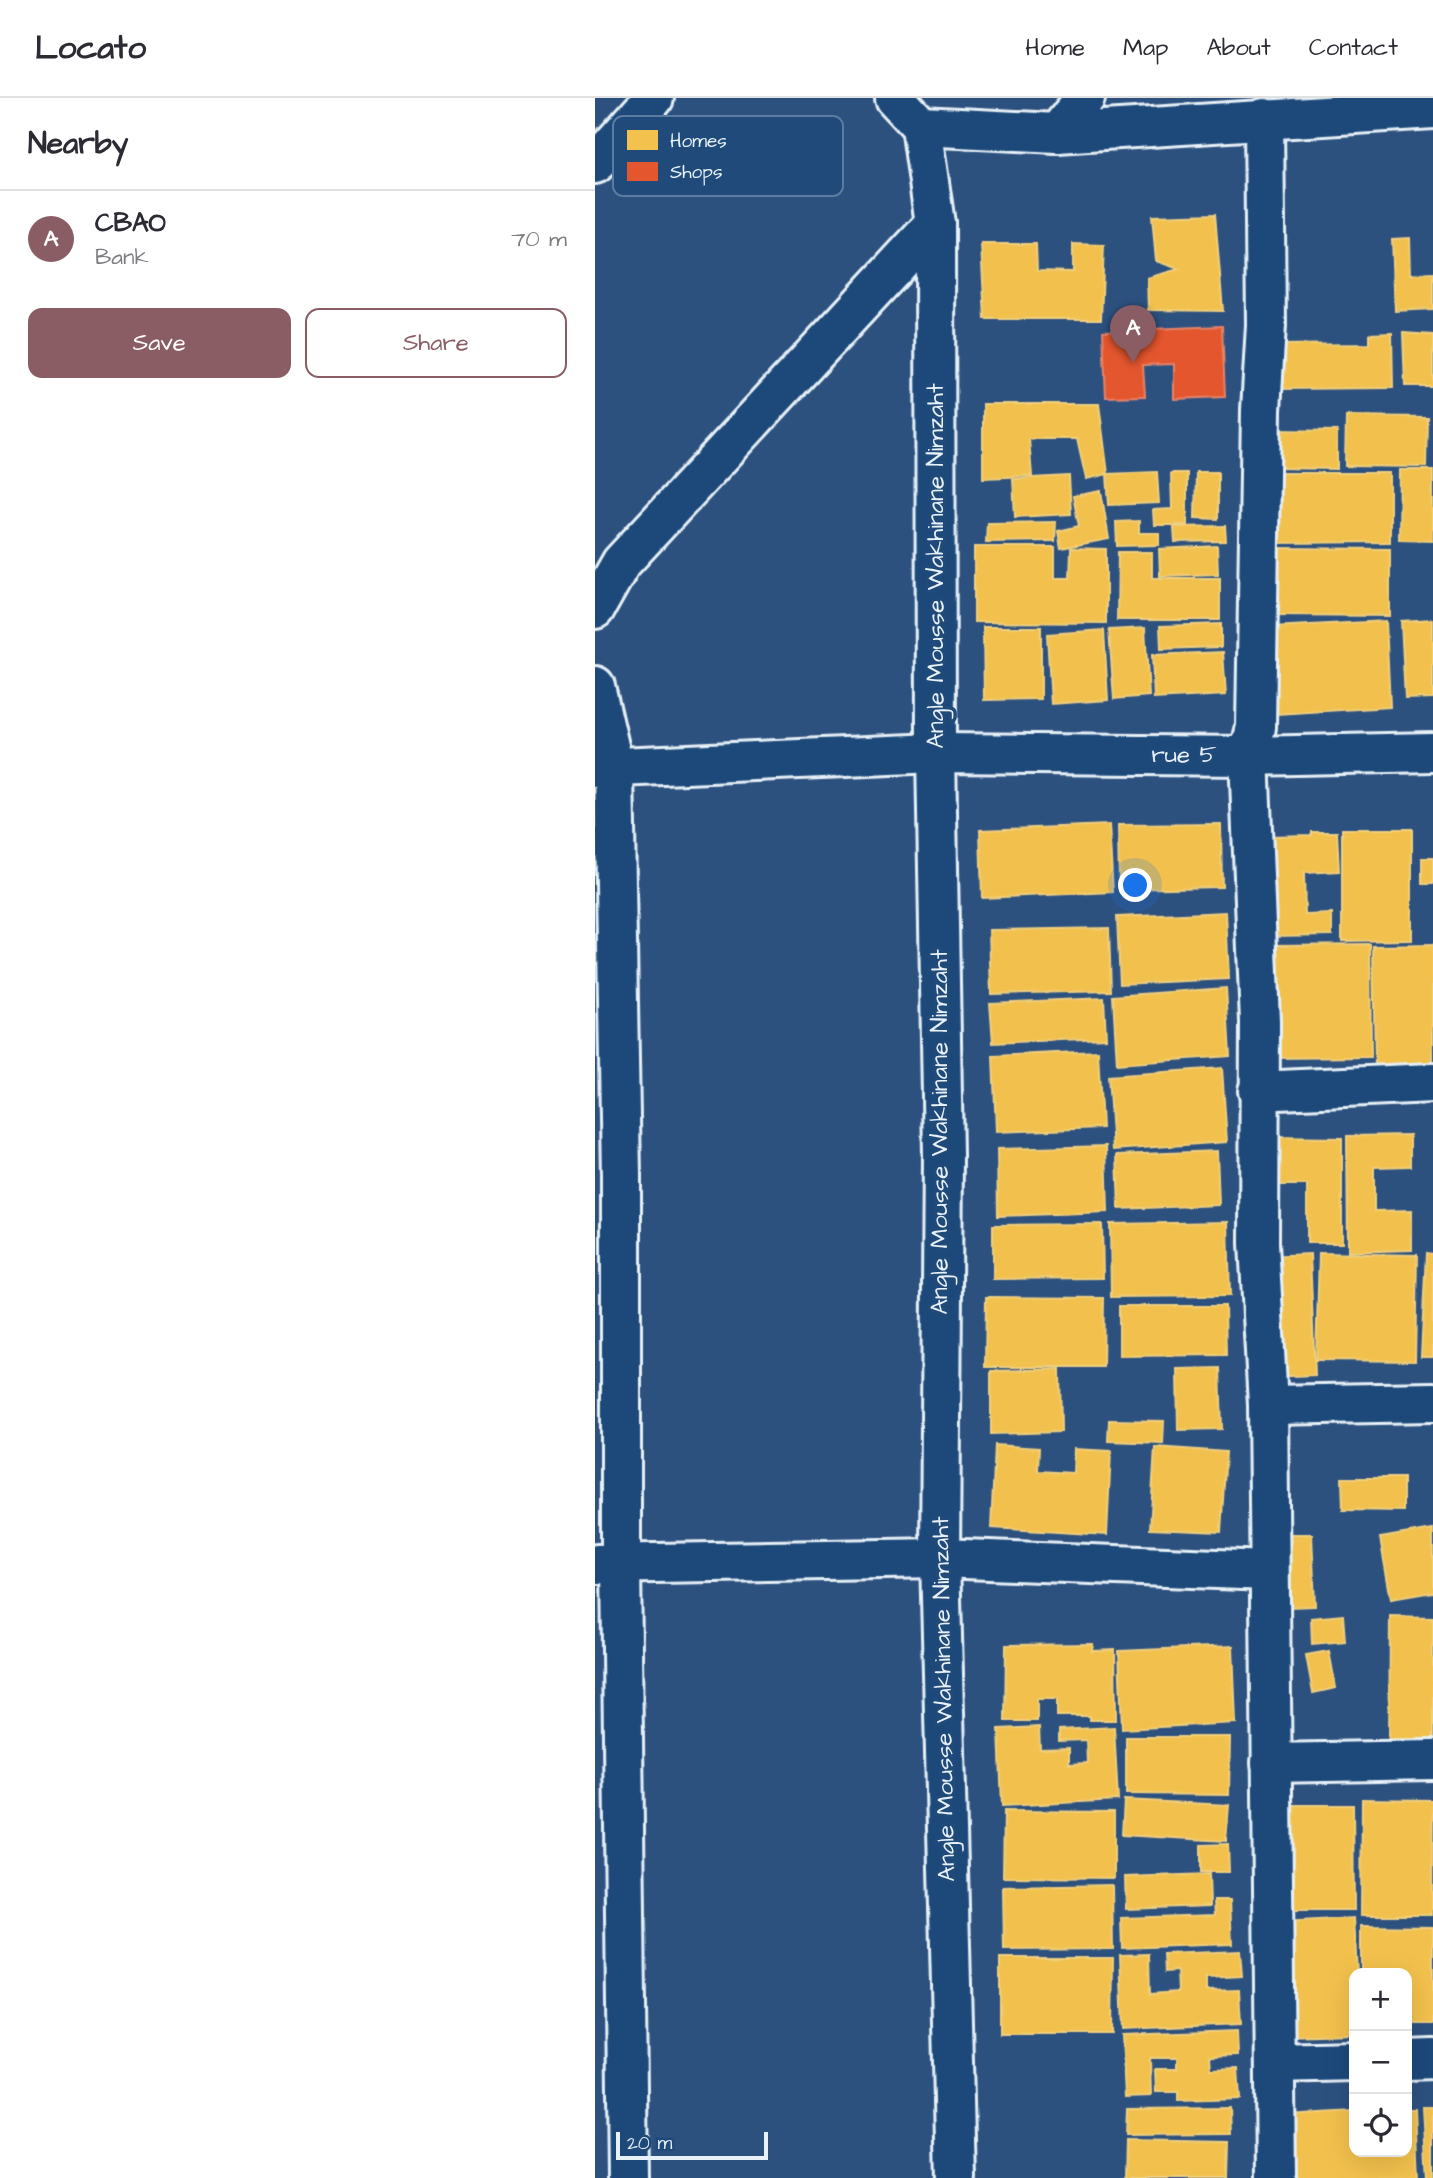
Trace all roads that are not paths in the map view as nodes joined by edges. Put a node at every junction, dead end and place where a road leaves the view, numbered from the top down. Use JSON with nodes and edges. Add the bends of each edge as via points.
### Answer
{"nodes":[{"id":1,"x":654,"y":98,"type":"edge"},
{"id":2,"x":895,"y":98,"type":"edge"},
{"id":3,"x":1085,"y":98,"type":"edge"},
{"id":4,"x":1433,"y":109,"type":"edge"},
{"id":5,"x":638,"y":116,"type":"edge"},
{"id":6,"x":1264,"y":118,"type":"junction"},
{"id":7,"x":921,"y":126,"type":"junction"},
{"id":8,"x":1057,"y":132,"type":"junction"},
{"id":9,"x":613,"y":144,"type":"edge"},
{"id":10,"x":595,"y":164,"type":"edge"},
{"id":11,"x":935,"y":225,"type":"junction"},
{"id":12,"x":595,"y":609,"type":"edge"},
{"id":13,"x":595,"y":685,"type":"edge"},
{"id":14,"x":1433,"y":752,"type":"edge"},
{"id":15,"x":936,"y":753,"type":"junction"},
{"id":16,"x":1249,"y":756,"type":"junction"},
{"id":17,"x":605,"y":768,"type":"edge"},
{"id":18,"x":1433,"y":1083,"type":"edge"},
{"id":19,"x":1258,"y":1091,"type":"junction"},
{"id":20,"x":1433,"y":1402,"type":"edge"},
{"id":21,"x":1268,"y":1405,"type":"junction"},
{"id":22,"x":940,"y":1559,"type":"junction"},
{"id":23,"x":608,"y":1563,"type":"edge"},
{"id":24,"x":1268,"y":1571,"type":"junction"},
{"id":25,"x":1433,"y":1760,"type":"edge"},
{"id":26,"x":1271,"y":1763,"type":"junction"},
{"id":27,"x":1433,"y":2059,"type":"edge"},
{"id":28,"x":1412,"y":2060,"type":"edge"},
{"id":29,"x":1349,"y":2061,"type":"edge"},
{"id":30,"x":1275,"y":2063,"type":"junction"},
{"id":31,"x":628,"y":2178,"type":"edge"},
{"id":32,"x":955,"y":2178,"type":"edge"},
{"id":33,"x":1276,"y":2178,"type":"edge"}],
"edges":[{"from":1,"to":5,"type":"street"},
{"from":2,"to":7,"type":"street"},
{"from":3,"to":8,"type":"street"},
{"from":4,"to":6,"type":"street"},
{"from":6,"to":8,"type":"street"},
{"from":6,"to":16,"type":"street","via":[[1266,325],[1256,727]]},
{"from":7,"to":8,"type":"street"},
{"from":7,"to":11,"type":"street","name":"Angle Mousse Wakhinane Nimzaht"},
{"from":9,"to":10,"type":"street"},
{"from":11,"to":12,"type":"street","via":[[621,563]]},
{"from":11,"to":15,"type":"street","name":"Angle Mousse Wakhinane Nimzaht"},
{"from":13,"to":17,"type":"street"},
{"from":14,"to":16,"type":"street","name":"rue 5"},
{"from":15,"to":16,"type":"street","name":"rue 5"},
{"from":15,"to":17,"type":"street","name":"rue 5"},
{"from":15,"to":22,"type":"street","name":"Angle Mousse Wakhinane Nimzaht","via":[[943,1156]]},
{"from":16,"to":19,"type":"street","via":[[1260,1023]]},
{"from":17,"to":23,"type":"street","via":[[621,1176]]},
{"from":18,"to":19,"type":"street"},
{"from":19,"to":21,"type":"street","via":[[1259,1243]]},
{"from":20,"to":21,"type":"street"},
{"from":21,"to":24,"type":"street"},
{"from":22,"to":23,"type":"street"},
{"from":22,"to":24,"type":"street"},
{"from":22,"to":32,"type":"street","name":"Angle Mousse Wakhinane Nimzaht"},
{"from":23,"to":31,"type":"street"},
{"from":24,"to":26,"type":"street"},
{"from":25,"to":26,"type":"street"},
{"from":26,"to":30,"type":"street"},
{"from":27,"to":28,"type":"street"},
{"from":29,"to":30,"type":"street"},
{"from":30,"to":33,"type":"street"}]}
